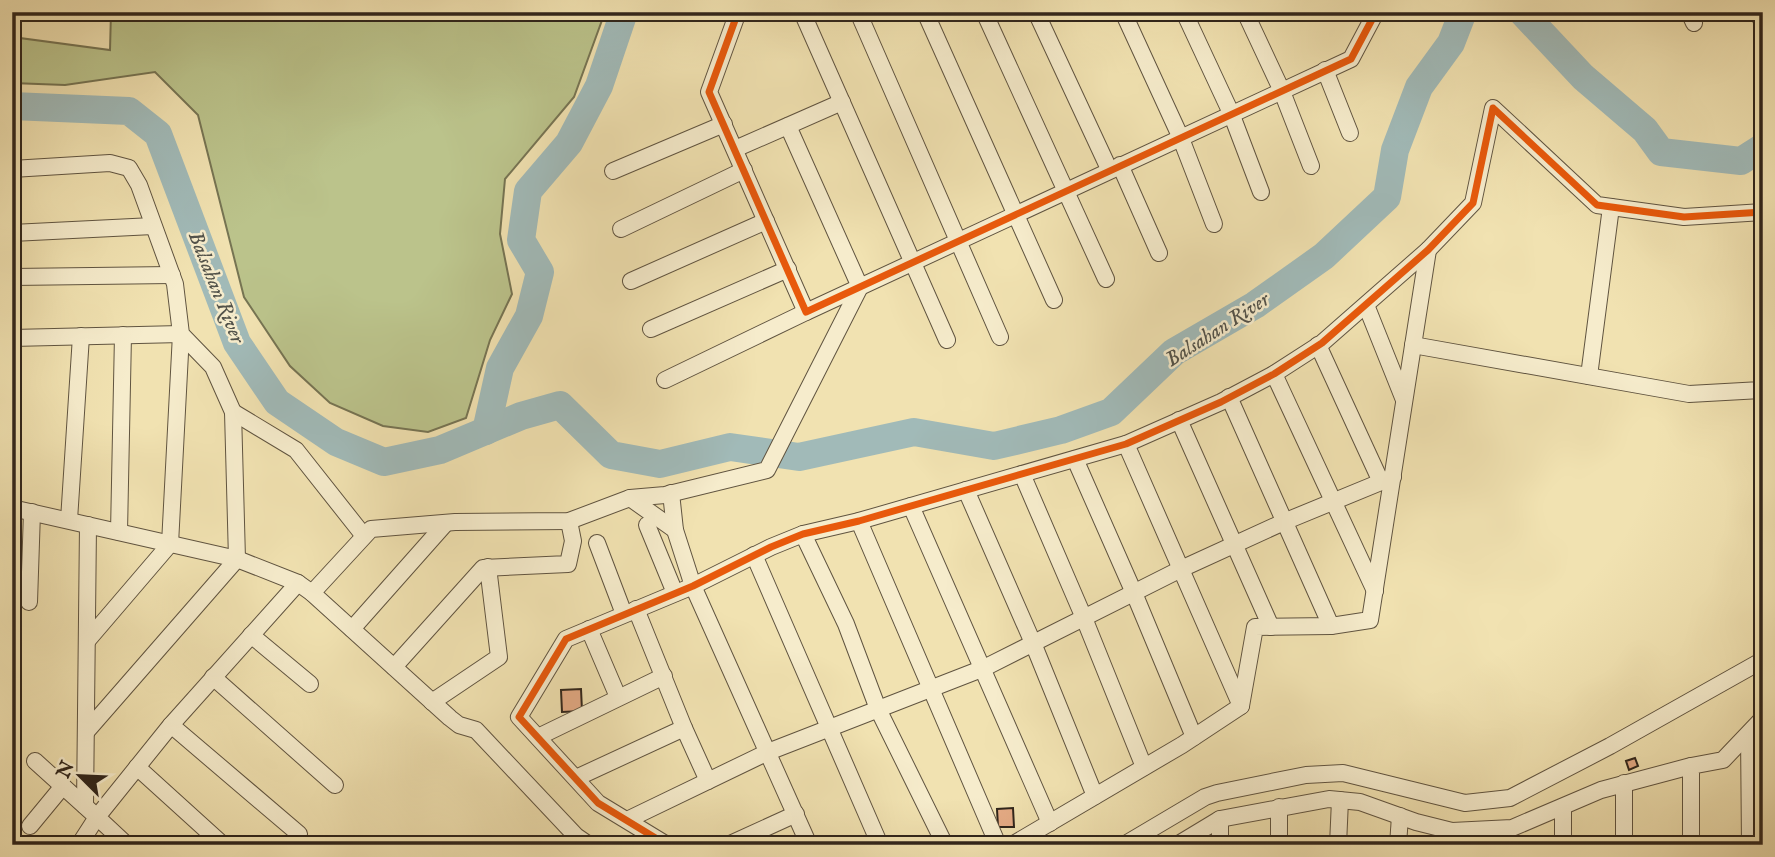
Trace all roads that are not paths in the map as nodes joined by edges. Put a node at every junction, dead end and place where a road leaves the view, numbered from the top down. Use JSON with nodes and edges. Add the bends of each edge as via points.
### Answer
{"nodes":[{"id":1,"x":738,"y":12,"type":"edge"},
{"id":2,"x":802,"y":12,"type":"edge"},
{"id":3,"x":858,"y":12,"type":"edge"},
{"id":4,"x":925,"y":12,"type":"edge"},
{"id":5,"x":984,"y":12,"type":"edge"},
{"id":6,"x":1036,"y":12,"type":"edge"},
{"id":7,"x":1123,"y":12,"type":"edge"},
{"id":8,"x":1184,"y":12,"type":"edge"},
{"id":9,"x":1245,"y":12,"type":"edge"},
{"id":10,"x":1758,"y":12,"type":"edge"},
{"id":11,"x":1375,"y":13,"type":"edge"},
{"id":12,"x":1763,"y":24,"type":"edge"},
{"id":13,"x":1325,"y":70,"type":"junction"},
{"id":14,"x":1281,"y":89,"type":"junction"},
{"id":15,"x":842,"y":102,"type":"junction"},
{"id":16,"x":1231,"y":113,"type":"junction"},
{"id":17,"x":724,"y":124,"type":"junction"},
{"id":18,"x":788,"y":126,"type":"junction"},
{"id":19,"x":1350,"y":133,"type":"dead end"},
{"id":20,"x":1180,"y":136,"type":"junction"},
{"id":21,"x":735,"y":149,"type":"junction"},
{"id":22,"x":1311,"y":166,"type":"dead end"},
{"id":23,"x":1115,"y":167,"type":"junction"},
{"id":24,"x":12,"y":169,"type":"edge"},
{"id":25,"x":744,"y":170,"type":"junction"},
{"id":26,"x":613,"y":171,"type":"dead end"},
{"id":27,"x":1065,"y":190,"type":"junction"},
{"id":28,"x":1261,"y":192,"type":"dead end"},
{"id":29,"x":1611,"y":207,"type":"junction"},
{"id":30,"x":1763,"y":212,"type":"edge"},
{"id":31,"x":1014,"y":214,"type":"junction"},
{"id":32,"x":766,"y":220,"type":"junction"},
{"id":33,"x":1214,"y":225,"type":"dead end"},
{"id":34,"x":153,"y":226,"type":"junction"},
{"id":35,"x":621,"y":229,"type":"dead end"},
{"id":36,"x":12,"y":233,"type":"edge"},
{"id":37,"x":959,"y":241,"type":"junction"},
{"id":38,"x":1428,"y":250,"type":"junction"},
{"id":39,"x":1159,"y":253,"type":"dead end"},
{"id":40,"x":914,"y":262,"type":"junction"},
{"id":41,"x":788,"y":269,"type":"junction"},
{"id":42,"x":172,"y":275,"type":"junction"},
{"id":43,"x":12,"y":277,"type":"edge"},
{"id":44,"x":1106,"y":279,"type":"dead end"},
{"id":45,"x":631,"y":281,"type":"dead end"},
{"id":46,"x":860,"y":287,"type":"junction"},
{"id":47,"x":1054,"y":300,"type":"dead end"},
{"id":48,"x":1366,"y":305,"type":"junction"},
{"id":49,"x":806,"y":312,"type":"junction"},
{"id":50,"x":651,"y":329,"type":"dead end"},
{"id":51,"x":181,"y":334,"type":"junction"},
{"id":52,"x":123,"y":335,"type":"junction"},
{"id":53,"x":81,"y":336,"type":"junction"},
{"id":54,"x":1000,"y":337,"type":"dead end"},
{"id":55,"x":12,"y":338,"type":"edge"},
{"id":56,"x":947,"y":340,"type":"dead end"},
{"id":57,"x":1318,"y":345,"type":"junction"},
{"id":58,"x":1413,"y":345,"type":"junction"},
{"id":59,"x":1274,"y":374,"type":"junction"},
{"id":60,"x":1589,"y":376,"type":"junction"},
{"id":61,"x":665,"y":380,"type":"dead end"},
{"id":62,"x":1763,"y":381,"type":"edge"},
{"id":63,"x":1229,"y":397,"type":"junction"},
{"id":64,"x":1405,"y":402,"type":"junction"},
{"id":65,"x":12,"y":408,"type":"edge"},
{"id":66,"x":233,"y":412,"type":"junction"},
{"id":67,"x":1180,"y":420,"type":"junction"},
{"id":68,"x":1126,"y":444,"type":"junction"},
{"id":69,"x":1074,"y":459,"type":"junction"},
{"id":70,"x":1022,"y":474,"type":"junction"},
{"id":71,"x":1387,"y":480,"type":"junction"},
{"id":72,"x":966,"y":490,"type":"junction"},
{"id":73,"x":671,"y":493,"type":"junction"},
{"id":74,"x":630,"y":498,"type":"junction"},
{"id":75,"x":1334,"y":501,"type":"junction"},
{"id":76,"x":911,"y":506,"type":"junction"},
{"id":77,"x":13,"y":508,"type":"edge"},
{"id":78,"x":32,"y":512,"type":"junction"},
{"id":79,"x":69,"y":520,"type":"junction"},
{"id":80,"x":569,"y":521,"type":"junction"},
{"id":81,"x":859,"y":521,"type":"junction"},
{"id":82,"x":1286,"y":522,"type":"junction"},
{"id":83,"x":446,"y":523,"type":"junction"},
{"id":84,"x":88,"y":525,"type":"junction"},
{"id":85,"x":647,"y":525,"type":"dead end"},
{"id":86,"x":675,"y":530,"type":"junction"},
{"id":87,"x":119,"y":532,"type":"junction"},
{"id":88,"x":803,"y":534,"type":"junction"},
{"id":89,"x":364,"y":536,"type":"junction"},
{"id":90,"x":597,"y":542,"type":"dead end"},
{"id":91,"x":170,"y":544,"type":"junction"},
{"id":92,"x":1234,"y":545,"type":"junction"},
{"id":93,"x":754,"y":555,"type":"junction"},
{"id":94,"x":237,"y":559,"type":"junction"},
{"id":95,"x":488,"y":568,"type":"junction"},
{"id":96,"x":1181,"y":569,"type":"junction"},
{"id":97,"x":693,"y":586,"type":"junction"},
{"id":98,"x":305,"y":588,"type":"junction"},
{"id":99,"x":1375,"y":591,"type":"junction"},
{"id":100,"x":675,"y":593,"type":"junction"},
{"id":101,"x":1134,"y":593,"type":"junction"},
{"id":102,"x":29,"y":602,"type":"dead end"},
{"id":103,"x":630,"y":612,"type":"junction"},
{"id":104,"x":1084,"y":618,"type":"junction"},
{"id":105,"x":1331,"y":626,"type":"junction"},
{"id":106,"x":1271,"y":627,"type":"junction"},
{"id":107,"x":352,"y":629,"type":"junction"},
{"id":108,"x":589,"y":629,"type":"junction"},
{"id":109,"x":251,"y":635,"type":"junction"},
{"id":110,"x":87,"y":641,"type":"junction"},
{"id":111,"x":1033,"y":643,"type":"junction"},
{"id":112,"x":1763,"y":660,"type":"edge"},
{"id":113,"x":394,"y":667,"type":"junction"},
{"id":114,"x":984,"y":668,"type":"junction"},
{"id":115,"x":664,"y":676,"type":"junction"},
{"id":116,"x":213,"y":677,"type":"junction"},
{"id":117,"x":310,"y":684,"type":"dead end"},
{"id":118,"x":931,"y":688,"type":"junction"},
{"id":119,"x":618,"y":697,"type":"junction"},
{"id":120,"x":432,"y":702,"type":"junction"},
{"id":121,"x":1241,"y":706,"type":"junction"},
{"id":122,"x":878,"y":709,"type":"junction"},
{"id":123,"x":1763,"y":718,"type":"edge"},
{"id":124,"x":171,"y":725,"type":"junction"},
{"id":125,"x":684,"y":728,"type":"junction"},
{"id":126,"x":830,"y":728,"type":"junction"},
{"id":127,"x":86,"y":732,"type":"junction"},
{"id":128,"x":1749,"y":734,"type":"junction"},
{"id":129,"x":538,"y":737,"type":"junction"},
{"id":130,"x":1194,"y":737,"type":"junction"},
{"id":131,"x":768,"y":752,"type":"junction"},
{"id":132,"x":35,"y":761,"type":"dead end"},
{"id":133,"x":1691,"y":766,"type":"junction"},
{"id":134,"x":137,"y":767,"type":"junction"},
{"id":135,"x":1144,"y":767,"type":"junction"},
{"id":136,"x":576,"y":778,"type":"junction"},
{"id":137,"x":708,"y":781,"type":"junction"},
{"id":138,"x":1624,"y":783,"type":"junction"},
{"id":139,"x":335,"y":785,"type":"dead end"},
{"id":140,"x":63,"y":786,"type":"junction"},
{"id":141,"x":1096,"y":796,"type":"junction"},
{"id":142,"x":1340,"y":800,"type":"junction"},
{"id":143,"x":1279,"y":807,"type":"junction"},
{"id":144,"x":1563,"y":807,"type":"junction"},
{"id":145,"x":91,"y":812,"type":"junction"},
{"id":146,"x":796,"y":814,"type":"junction"},
{"id":147,"x":1400,"y":816,"type":"junction"},
{"id":148,"x":1220,"y":819,"type":"junction"},
{"id":149,"x":627,"y":820,"type":"junction"},
{"id":150,"x":1050,"y":823,"type":"junction"},
{"id":151,"x":30,"y":826,"type":"dead end"},
{"id":152,"x":299,"y":834,"type":"dead end"},
{"id":153,"x":1504,"y":836,"type":"edge"},
{"id":154,"x":1452,"y":838,"type":"edge"},
{"id":155,"x":79,"y":845,"type":"edge"},
{"id":156,"x":127,"y":845,"type":"edge"},
{"id":157,"x":223,"y":845,"type":"edge"},
{"id":158,"x":589,"y":845,"type":"edge"},
{"id":159,"x":667,"y":845,"type":"edge"},
{"id":160,"x":728,"y":845,"type":"edge"},
{"id":161,"x":809,"y":845,"type":"edge"},
{"id":162,"x":880,"y":845,"type":"edge"},
{"id":163,"x":945,"y":845,"type":"edge"},
{"id":164,"x":998,"y":845,"type":"edge"},
{"id":165,"x":1012,"y":845,"type":"edge"},
{"id":166,"x":1124,"y":845,"type":"edge"},
{"id":167,"x":1177,"y":845,"type":"edge"},
{"id":168,"x":1220,"y":845,"type":"edge"},
{"id":169,"x":1279,"y":845,"type":"edge"},
{"id":170,"x":1338,"y":845,"type":"edge"},
{"id":171,"x":1398,"y":845,"type":"edge"},
{"id":172,"x":1563,"y":845,"type":"edge"},
{"id":173,"x":1624,"y":845,"type":"edge"},
{"id":174,"x":1690,"y":845,"type":"edge"},
{"id":175,"x":1750,"y":845,"type":"edge"}],
"edges":[{"from":1,"to":17,"type":"street","via":[[709,92]]},
{"from":2,"to":15,"type":"street"},
{"from":3,"to":37,"type":"street"},
{"from":4,"to":31,"type":"street"},
{"from":5,"to":27,"type":"street"},
{"from":6,"to":23,"type":"street"},
{"from":7,"to":20,"type":"street"},
{"from":8,"to":16,"type":"street"},
{"from":9,"to":14,"type":"street"},
{"from":10,"to":12,"type":"street"},
{"from":11,"to":13,"type":"street","via":[[1351,59]]},
{"from":13,"to":14,"type":"street"},
{"from":13,"to":19,"type":"street"},
{"from":14,"to":16,"type":"street"},
{"from":14,"to":22,"type":"street"},
{"from":15,"to":18,"type":"street"},
{"from":15,"to":40,"type":"street"},
{"from":16,"to":20,"type":"street"},
{"from":16,"to":28,"type":"street"},
{"from":17,"to":21,"type":"street"},
{"from":17,"to":26,"type":"street"},
{"from":18,"to":21,"type":"street"},
{"from":18,"to":46,"type":"street"},
{"from":20,"to":23,"type":"street"},
{"from":20,"to":33,"type":"street"},
{"from":21,"to":25,"type":"street"},
{"from":23,"to":27,"type":"street"},
{"from":23,"to":39,"type":"street"},
{"from":24,"to":34,"type":"street","via":[[110,163],[129,168]]},
{"from":25,"to":32,"type":"street"},
{"from":25,"to":35,"type":"street"},
{"from":27,"to":31,"type":"street"},
{"from":27,"to":44,"type":"street"},
{"from":29,"to":30,"type":"street","via":[[1684,217]]},
{"from":29,"to":38,"type":"street","via":[[1597,205],[1493,108],[1473,203]]},
{"from":29,"to":60,"type":"street"},
{"from":31,"to":37,"type":"street"},
{"from":31,"to":47,"type":"street"},
{"from":32,"to":41,"type":"street"},
{"from":32,"to":45,"type":"street"},
{"from":34,"to":36,"type":"street"},
{"from":34,"to":42,"type":"street"},
{"from":37,"to":40,"type":"street"},
{"from":37,"to":54,"type":"street"},
{"from":38,"to":48,"type":"street"},
{"from":38,"to":58,"type":"street"},
{"from":40,"to":46,"type":"street"},
{"from":40,"to":56,"type":"street"},
{"from":41,"to":49,"type":"street"},
{"from":41,"to":50,"type":"street"},
{"from":42,"to":43,"type":"street"},
{"from":42,"to":51,"type":"street"},
{"from":46,"to":49,"type":"street"},
{"from":46,"to":73,"type":"street","via":[[767,470]]},
{"from":48,"to":57,"type":"street"},
{"from":48,"to":64,"type":"street"},
{"from":49,"to":61,"type":"street"},
{"from":51,"to":52,"type":"street"},
{"from":51,"to":66,"type":"street","via":[[213,368]]},
{"from":51,"to":91,"type":"street"},
{"from":52,"to":53,"type":"street"},
{"from":52,"to":87,"type":"street"},
{"from":53,"to":55,"type":"street"},
{"from":53,"to":79,"type":"street"},
{"from":57,"to":59,"type":"street"},
{"from":57,"to":71,"type":"street"},
{"from":58,"to":60,"type":"street"},
{"from":58,"to":64,"type":"street"},
{"from":59,"to":63,"type":"street"},
{"from":59,"to":75,"type":"street"},
{"from":60,"to":62,"type":"street","via":[[1689,394],[1761,390]]},
{"from":63,"to":67,"type":"street"},
{"from":63,"to":82,"type":"street"},
{"from":64,"to":71,"type":"street"},
{"from":65,"to":77,"type":"street"},
{"from":66,"to":89,"type":"street","via":[[296,450]]},
{"from":66,"to":94,"type":"street"},
{"from":67,"to":68,"type":"street"},
{"from":67,"to":92,"type":"street"},
{"from":68,"to":69,"type":"street"},
{"from":68,"to":96,"type":"street"},
{"from":69,"to":70,"type":"street"},
{"from":69,"to":101,"type":"street"},
{"from":70,"to":72,"type":"street"},
{"from":70,"to":104,"type":"street"},
{"from":71,"to":75,"type":"street"},
{"from":71,"to":99,"type":"street"},
{"from":72,"to":76,"type":"street"},
{"from":72,"to":111,"type":"street"},
{"from":73,"to":74,"type":"street"},
{"from":73,"to":86,"type":"street"},
{"from":74,"to":80,"type":"street"},
{"from":74,"to":86,"type":"street"},
{"from":75,"to":82,"type":"street"},
{"from":75,"to":99,"type":"street"},
{"from":76,"to":81,"type":"street"},
{"from":76,"to":114,"type":"street"},
{"from":77,"to":78,"type":"street"},
{"from":78,"to":79,"type":"street"},
{"from":78,"to":102,"type":"street"},
{"from":79,"to":84,"type":"street"},
{"from":80,"to":83,"type":"street"},
{"from":80,"to":95,"type":"street","via":[[573,541],[568,564]]},
{"from":81,"to":88,"type":"street"},
{"from":81,"to":118,"type":"street"},
{"from":82,"to":92,"type":"street"},
{"from":82,"to":105,"type":"street"},
{"from":83,"to":89,"type":"street","via":[[371,529]]},
{"from":83,"to":107,"type":"street"},
{"from":84,"to":87,"type":"street"},
{"from":84,"to":110,"type":"street"},
{"from":85,"to":100,"type":"street"},
{"from":86,"to":97,"type":"street"},
{"from":87,"to":91,"type":"street"},
{"from":88,"to":93,"type":"street"},
{"from":88,"to":122,"type":"street","via":[[846,624]]},
{"from":89,"to":98,"type":"street"},
{"from":90,"to":103,"type":"street"},
{"from":91,"to":94,"type":"street"},
{"from":91,"to":110,"type":"street"},
{"from":92,"to":96,"type":"street"},
{"from":92,"to":106,"type":"street"},
{"from":93,"to":97,"type":"street"},
{"from":93,"to":126,"type":"street"},
{"from":94,"to":98,"type":"street"},
{"from":94,"to":127,"type":"street"},
{"from":95,"to":113,"type":"street","via":[[482,568]]},
{"from":95,"to":120,"type":"street","via":[[499,657]]},
{"from":96,"to":101,"type":"street"},
{"from":96,"to":121,"type":"street"},
{"from":97,"to":100,"type":"street"},
{"from":97,"to":131,"type":"street"},
{"from":98,"to":107,"type":"street"},
{"from":98,"to":109,"type":"street"},
{"from":99,"to":105,"type":"street","via":[[1370,621]]},
{"from":100,"to":103,"type":"street"},
{"from":101,"to":104,"type":"street"},
{"from":101,"to":130,"type":"street"},
{"from":103,"to":108,"type":"street"},
{"from":103,"to":115,"type":"street"},
{"from":104,"to":111,"type":"street"},
{"from":104,"to":135,"type":"street"},
{"from":105,"to":106,"type":"street"},
{"from":106,"to":121,"type":"street","via":[[1255,627]]},
{"from":107,"to":113,"type":"street"},
{"from":108,"to":119,"type":"street"},
{"from":108,"to":129,"type":"street","via":[[566,639],[519,717]]},
{"from":109,"to":116,"type":"street"},
{"from":109,"to":117,"type":"street"},
{"from":110,"to":127,"type":"street"},
{"from":111,"to":114,"type":"street"},
{"from":111,"to":141,"type":"street"},
{"from":112,"to":166,"type":"street","via":[[1510,798],[1465,803],[1361,775],[1318,773],[1205,797]]},
{"from":113,"to":120,"type":"street"},
{"from":114,"to":118,"type":"street"},
{"from":114,"to":150,"type":"street"},
{"from":115,"to":119,"type":"street"},
{"from":115,"to":125,"type":"street"},
{"from":116,"to":124,"type":"street"},
{"from":116,"to":139,"type":"street"},
{"from":118,"to":122,"type":"street"},
{"from":118,"to":164,"type":"street"},
{"from":119,"to":129,"type":"street"},
{"from":120,"to":158,"type":"street","via":[[459,725],[476,730]]},
{"from":121,"to":130,"type":"street"},
{"from":122,"to":126,"type":"street"},
{"from":122,"to":163,"type":"street"},
{"from":123,"to":128,"type":"street"},
{"from":124,"to":134,"type":"street"},
{"from":124,"to":152,"type":"street"},
{"from":125,"to":136,"type":"street"},
{"from":125,"to":137,"type":"street"},
{"from":126,"to":131,"type":"street"},
{"from":126,"to":162,"type":"street"},
{"from":127,"to":145,"type":"street"},
{"from":128,"to":133,"type":"street","via":[[1723,760]]},
{"from":128,"to":175,"type":"street"},
{"from":129,"to":136,"type":"street"},
{"from":130,"to":135,"type":"street"},
{"from":131,"to":137,"type":"street"},
{"from":131,"to":146,"type":"street"},
{"from":132,"to":140,"type":"street"},
{"from":133,"to":138,"type":"street"},
{"from":133,"to":174,"type":"street"},
{"from":134,"to":145,"type":"street"},
{"from":134,"to":157,"type":"street"},
{"from":135,"to":141,"type":"street"},
{"from":136,"to":149,"type":"street","via":[[598,803]]},
{"from":137,"to":149,"type":"street"},
{"from":138,"to":144,"type":"street"},
{"from":138,"to":173,"type":"street"},
{"from":140,"to":145,"type":"street"},
{"from":140,"to":151,"type":"street"},
{"from":141,"to":150,"type":"street"},
{"from":142,"to":143,"type":"street"},
{"from":142,"to":147,"type":"street"},
{"from":142,"to":170,"type":"street"},
{"from":143,"to":148,"type":"street"},
{"from":143,"to":169,"type":"street"},
{"from":144,"to":153,"type":"street","via":[[1511,828]]},
{"from":144,"to":172,"type":"street"},
{"from":145,"to":155,"type":"street"},
{"from":145,"to":156,"type":"street"},
{"from":146,"to":160,"type":"street"},
{"from":146,"to":161,"type":"street"},
{"from":147,"to":154,"type":"street"},
{"from":147,"to":171,"type":"street"},
{"from":148,"to":167,"type":"street"},
{"from":148,"to":168,"type":"street"},
{"from":149,"to":159,"type":"street"},
{"from":150,"to":165,"type":"street"},
{"from":153,"to":154,"type":"street"}]}
